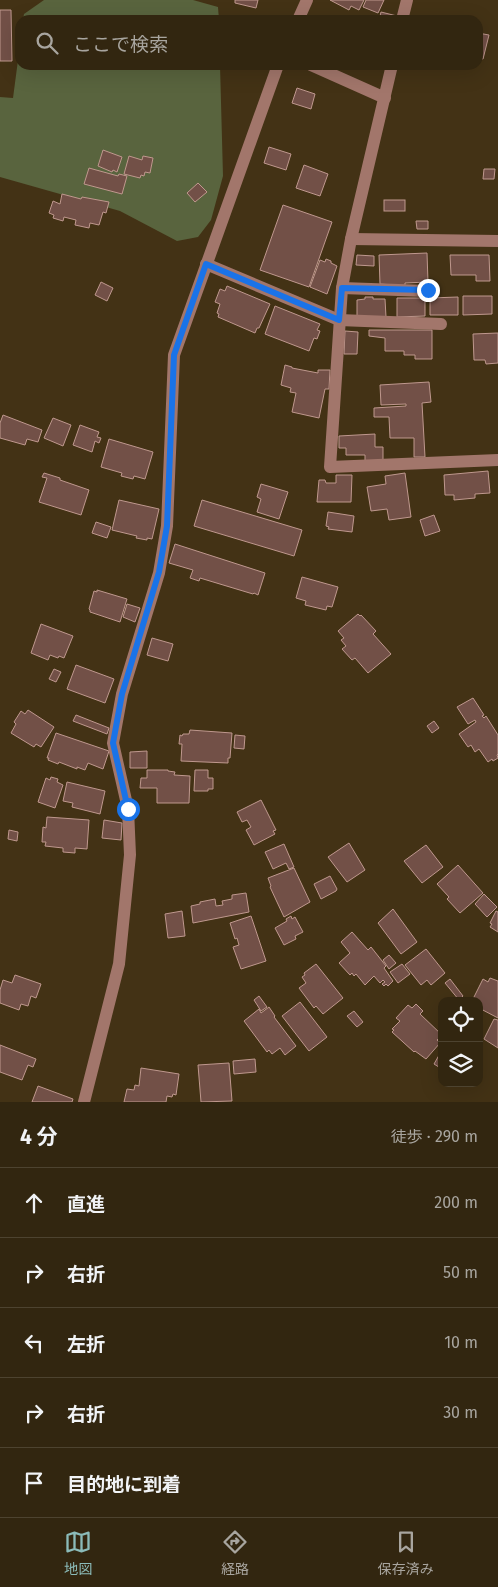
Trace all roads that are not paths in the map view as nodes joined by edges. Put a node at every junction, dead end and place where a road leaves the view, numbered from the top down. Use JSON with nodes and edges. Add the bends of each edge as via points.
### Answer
{"nodes":[{"id":1,"x":307,"y":0,"type":"edge"},
{"id":2,"x":407,"y":0,"type":"edge"},
{"id":3,"x":300,"y":15,"type":"edge"},
{"id":4,"x":403,"y":15,"type":"edge"},
{"id":5,"x":276,"y":70,"type":"edge"},
{"id":6,"x":323,"y":70,"type":"edge"},
{"id":7,"x":391,"y":70,"type":"edge"},
{"id":8,"x":385,"y":98,"type":"junction"},
{"id":9,"x":351,"y":239,"type":"junction"},
{"id":10,"x":498,"y":241,"type":"edge"},
{"id":11,"x":206,"y":264,"type":"junction"},
{"id":12,"x":342,"y":288,"type":"junction"},
{"id":13,"x":428,"y":290,"type":"dead end"},
{"id":14,"x":339,"y":320,"type":"junction"},
{"id":15,"x":440,"y":324,"type":"dead end"},
{"id":16,"x":498,"y":460,"type":"edge"},
{"id":17,"x":84,"y":1102,"type":"edge"}],
"edges":[{"from":1,"to":3,"type":"street"},
{"from":2,"to":4,"type":"street"},
{"from":5,"to":11,"type":"street"},
{"from":6,"to":8,"type":"street"},
{"from":7,"to":8,"type":"street"},
{"from":8,"to":9,"type":"street"},
{"from":9,"to":10,"type":"street"},
{"from":9,"to":12,"type":"street"},
{"from":11,"to":14,"type":"street"},
{"from":11,"to":17,"type":"street","via":[[174,355],[167,526],[159,572],[122,694],[113,743],[128,809],[128,882],[120,964]]},
{"from":12,"to":13,"type":"street"},
{"from":12,"to":14,"type":"street"},
{"from":14,"to":15,"type":"street"},
{"from":14,"to":16,"type":"street","via":[[330,467]]}]}
